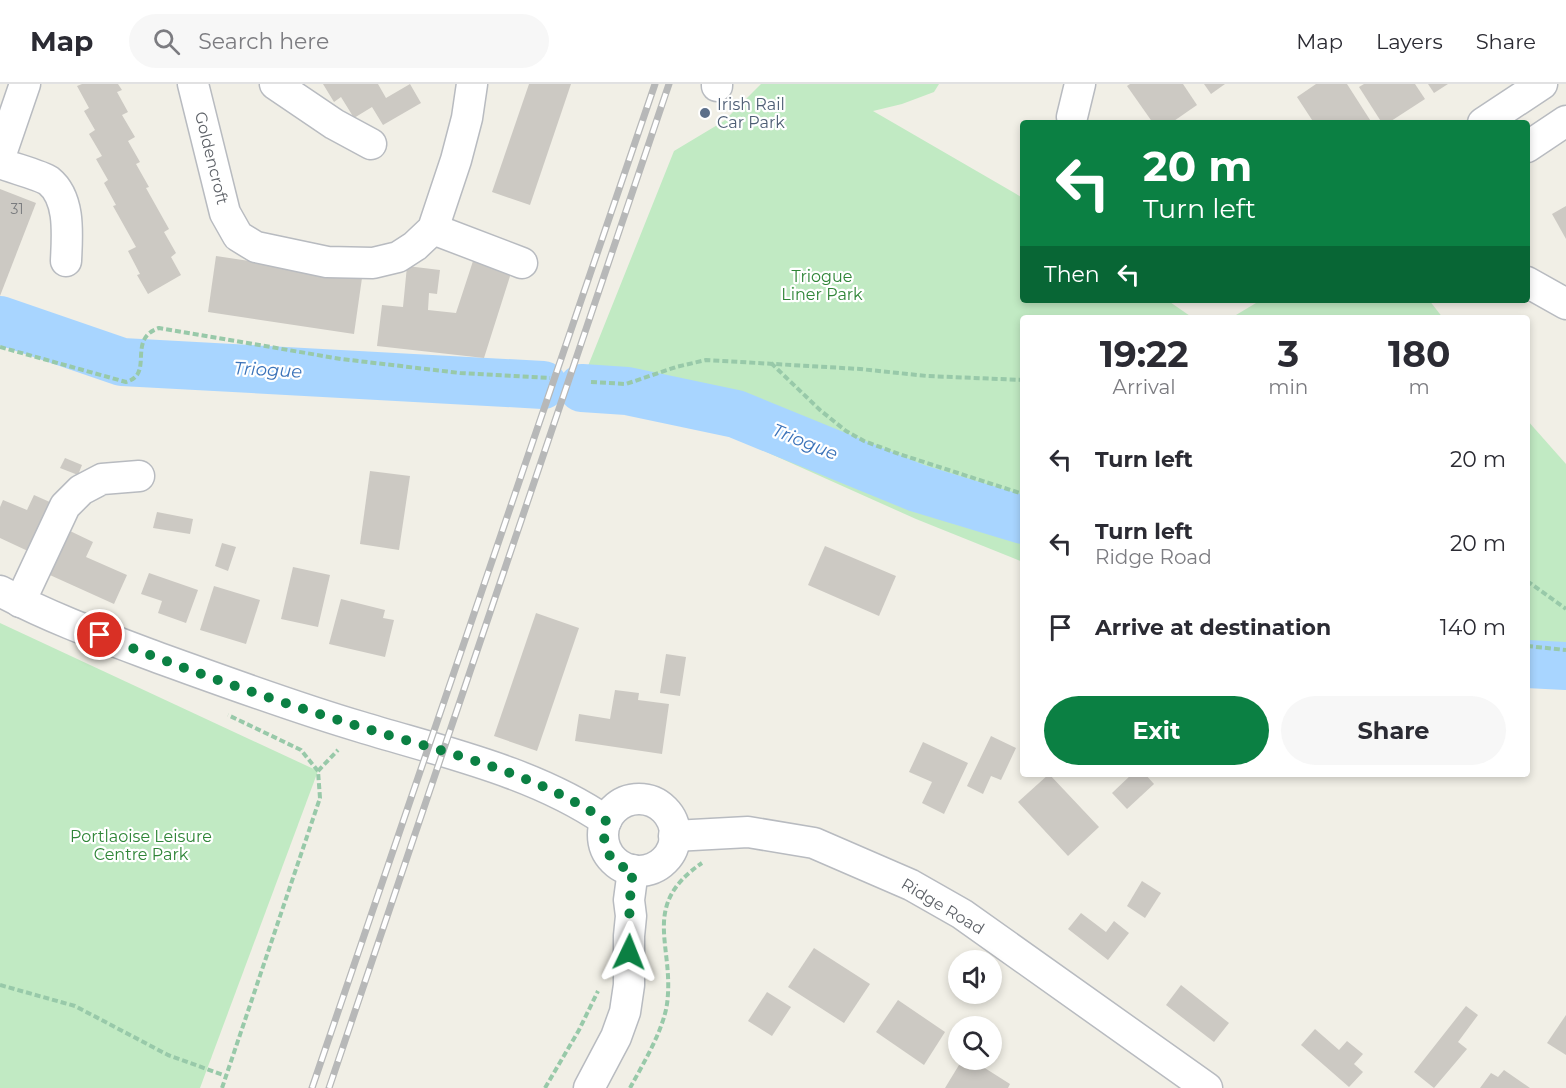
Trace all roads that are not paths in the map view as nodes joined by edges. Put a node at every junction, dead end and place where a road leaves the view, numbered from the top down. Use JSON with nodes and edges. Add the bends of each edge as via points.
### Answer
{"nodes":[{"id":1,"x":25,"y":84,"type":"edge"},
{"id":2,"x":193,"y":84,"type":"edge"},
{"id":3,"x":274,"y":84,"type":"edge"},
{"id":4,"x":472,"y":84,"type":"edge"},
{"id":5,"x":1080,"y":84,"type":"edge"},
{"id":6,"x":1542,"y":84,"type":"edge"},
{"id":7,"x":1072,"y":117,"type":"dead end"},
{"id":8,"x":1488,"y":120,"type":"edge"},
{"id":9,"x":1566,"y":121,"type":"edge"},
{"id":10,"x":371,"y":144,"type":"dead end"},
{"id":11,"x":1530,"y":145,"type":"edge"},
{"id":12,"x":0,"y":157,"type":"edge"},
{"id":13,"x":0,"y":163,"type":"edge"},
{"id":14,"x":433,"y":229,"type":"junction"},
{"id":15,"x":66,"y":261,"type":"dead end"},
{"id":16,"x":522,"y":263,"type":"dead end"},
{"id":17,"x":1530,"y":284,"type":"edge"},
{"id":18,"x":1566,"y":304,"type":"edge"},
{"id":19,"x":139,"y":476,"type":"dead end"},
{"id":20,"x":10,"y":596,"type":"edge"},
{"id":21,"x":606,"y":821,"type":"junction"},
{"id":22,"x":674,"y":836,"type":"junction"},
{"id":23,"x":633,"y":870,"type":"junction"},
{"id":24,"x":589,"y":1088,"type":"edge"},
{"id":25,"x":1207,"y":1088,"type":"edge"}],
"edges":[{"from":1,"to":12,"type":"street"},
{"from":2,"to":14,"type":"street","name":"Goldencroft","via":[[225,213],[238,236],[256,247],[327,262],[374,263],[398,257]]},
{"from":3,"to":10,"type":"street"},
{"from":4,"to":14,"type":"street","via":[[456,160]]},
{"from":5,"to":7,"type":"street"},
{"from":6,"to":8,"type":"street"},
{"from":9,"to":11,"type":"street"},
{"from":13,"to":15,"type":"street","via":[[48,181],[61,197],[67,226]]},
{"from":14,"to":16,"type":"street"},
{"from":17,"to":18,"type":"street"},
{"from":19,"to":20,"type":"street","via":[[102,479],[81,490],[65,506]]},
{"from":20,"to":21,"type":"street","via":[[248,691],[511,773],[578,802]]},
{"from":21,"to":22,"type":"street","via":[[621,804],[643,800],[664,809],[671,819]]},
{"from":21,"to":23,"type":"street","via":[[603,832],[608,854],[616,863]]},
{"from":22,"to":23,"type":"street","via":[[670,854],[662,862],[651,869]]},
{"from":22,"to":25,"type":"street","name":"Ridge Road","via":[[748,832],[814,843],[911,885],[962,914]]},
{"from":23,"to":24,"type":"street","via":[[625,1012]]}]}
